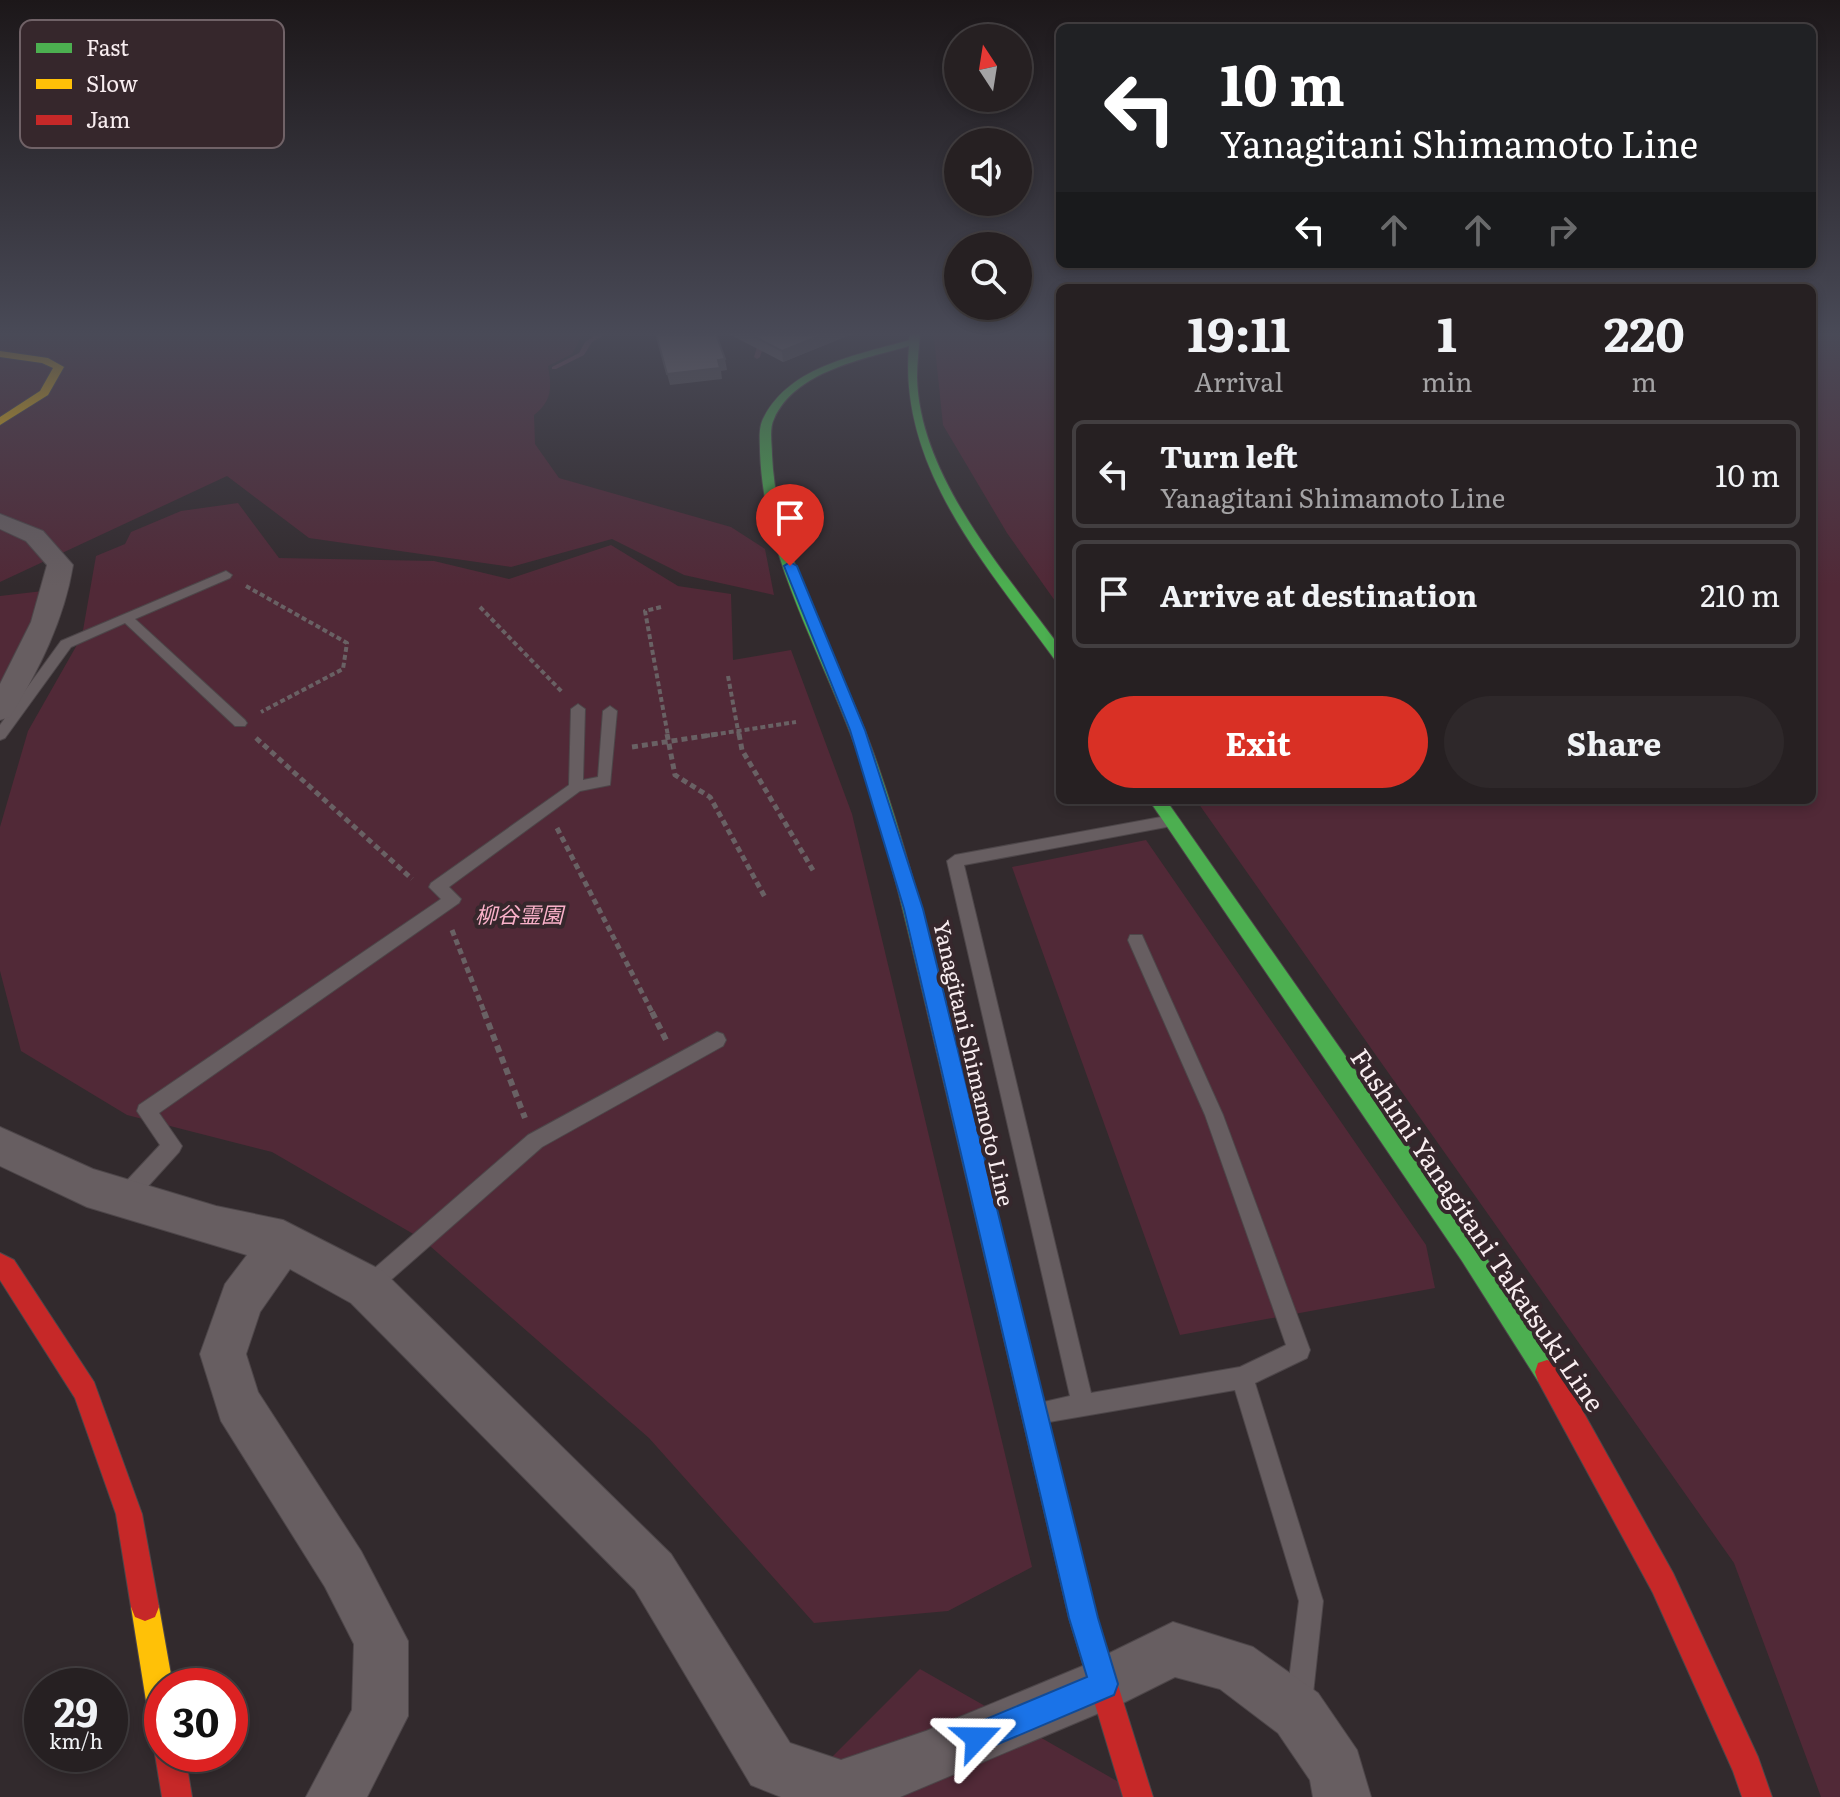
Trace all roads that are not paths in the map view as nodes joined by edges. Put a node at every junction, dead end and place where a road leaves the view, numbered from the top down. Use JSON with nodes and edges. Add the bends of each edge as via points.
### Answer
{"nodes":[{"id":1,"x":769,"y":418,"type":"edge"},
{"id":2,"x":915,"y":418,"type":"edge"},
{"id":3,"x":0,"y":521,"type":"edge"},
{"id":4,"x":226,"y":575,"type":"road end"},
{"id":5,"x":127,"y":618,"type":"junction"},
{"id":6,"x":1056,"y":651,"type":"edge"},
{"id":7,"x":578,"y":709,"type":"road end"},
{"id":8,"x":0,"y":710,"type":"edge"},
{"id":9,"x":610,"y":711,"type":"dead end"},
{"id":10,"x":240,"y":723,"type":"road end"},
{"id":11,"x":0,"y":735,"type":"edge"},
{"id":12,"x":576,"y":787,"type":"junction"},
{"id":13,"x":1160,"y":804,"type":"edge"},
{"id":14,"x":1172,"y":821,"type":"junction"},
{"id":15,"x":1136,"y":940,"type":"dead end"},
{"id":16,"x":717,"y":1040,"type":"dead end"},
{"id":17,"x":0,"y":1146,"type":"edge"},
{"id":18,"x":123,"y":1198,"type":"junction"},
{"id":19,"x":283,"y":1242,"type":"junction"},
{"id":20,"x":0,"y":1265,"type":"edge"},
{"id":21,"x":367,"y":1287,"type":"junction"},
{"id":22,"x":1242,"y":1378,"type":"junction"},
{"id":23,"x":1083,"y":1405,"type":"junction"},
{"id":24,"x":1034,"y":1413,"type":"junction"},
{"id":25,"x":155,"y":1668,"type":"edge"},
{"id":26,"x":1104,"y":1684,"type":"junction"},
{"id":27,"x":1298,"y":1713,"type":"junction"},
{"id":28,"x":173,"y":1772,"type":"edge"},
{"id":29,"x":177,"y":1797,"type":"edge"},
{"id":30,"x":335,"y":1797,"type":"edge"},
{"id":31,"x":1138,"y":1797,"type":"edge"},
{"id":32,"x":1342,"y":1797,"type":"edge"},
{"id":33,"x":1757,"y":1797,"type":"edge"}],
"edges":[{"from":1,"to":24,"type":"main road","name":"Yanagitani Shimamoto Line","via":[[765,472],[779,539],[857,730],[913,909]]},
{"from":2,"to":6,"type":"main road","via":[[931,461]]},
{"from":3,"to":8,"type":"street","via":[[20,526],[46,543],[60,565],[56,596],[40,639]]},
{"from":4,"to":5,"type":"lane"},
{"from":5,"to":10,"type":"lane"},
{"from":5,"to":11,"type":"lane","via":[[66,644]]},
{"from":7,"to":12,"type":"lane"},
{"from":9,"to":12,"type":"lane","via":[[605,781]]},
{"from":12,"to":18,"type":"lane","via":[[437,887],[453,899],[146,1111],[172,1146]]},
{"from":13,"to":14,"type":"main road","name":"Fushimi Yanagitani Takatsuki Line"},
{"from":14,"to":23,"type":"lane","via":[[955,861]]},
{"from":14,"to":33,"type":"main road","name":"Fushimi Yanagitani Takatsuki Line","via":[[1564,1398],[1663,1583]]},
{"from":15,"to":22,"type":"lane","via":[[1214,1115],[1299,1350]]},
{"from":16,"to":21,"type":"lane","via":[[535,1141]]},
{"from":17,"to":18,"type":"street"},
{"from":18,"to":19,"type":"street"},
{"from":19,"to":21,"type":"street"},
{"from":19,"to":30,"type":"street","via":[[241,1300],[223,1354],[238,1404],[343,1569],[381,1641],[380,1716]]},
{"from":20,"to":25,"type":"main road","via":[[85,1391],[129,1514]]},
{"from":21,"to":26,"type":"street","via":[[653,1572],[771,1765],[841,1789],[927,1759]]},
{"from":22,"to":23,"type":"lane"},
{"from":22,"to":27,"type":"lane","via":[[1311,1601]]},
{"from":23,"to":24,"type":"lane"},
{"from":24,"to":26,"type":"main road","name":"Yanagitani Shimamoto Line"},
{"from":26,"to":27,"type":"street","via":[[1173,1649],[1234,1666]]},
{"from":26,"to":31,"type":"main road","name":"Yanagitani Shimamoto Line"},
{"from":27,"to":32,"type":"street","via":[[1337,1770]]},
{"from":28,"to":29,"type":"main road"}]}
